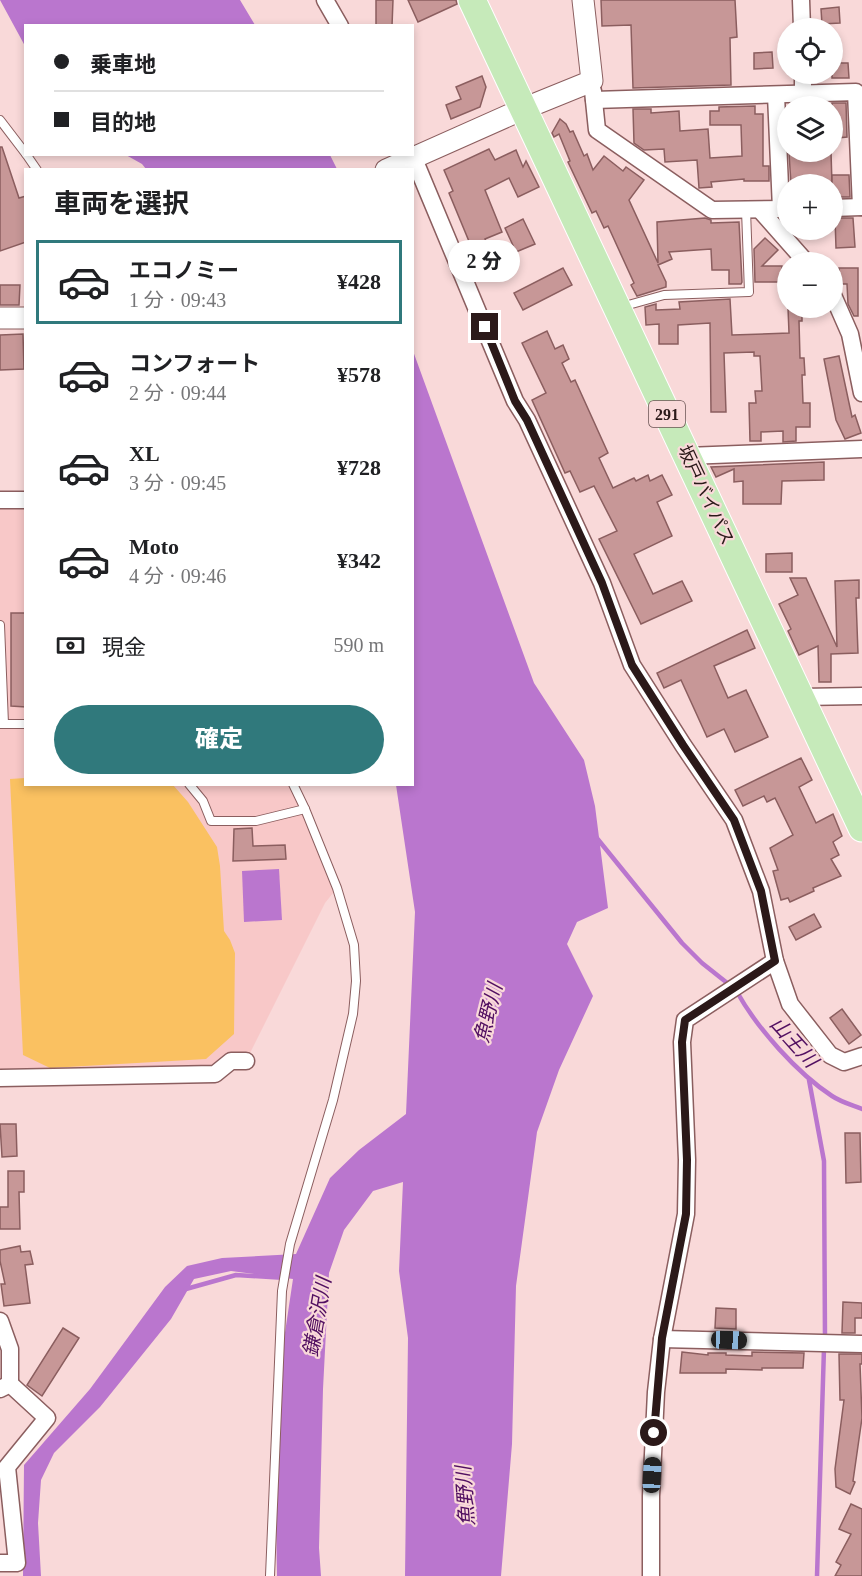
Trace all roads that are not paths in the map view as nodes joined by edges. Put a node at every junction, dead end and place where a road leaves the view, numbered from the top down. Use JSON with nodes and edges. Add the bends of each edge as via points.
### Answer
{"nodes":[{"id":1,"x":325,"y":0,"type":"edge"},
{"id":2,"x":472,"y":0,"type":"edge"},
{"id":3,"x":583,"y":0,"type":"edge"},
{"id":4,"x":801,"y":0,"type":"edge"},
{"id":5,"x":802,"y":18,"type":"edge"},
{"id":6,"x":339,"y":24,"type":"edge"},
{"id":7,"x":803,"y":84,"type":"edge"},
{"id":8,"x":593,"y":91,"type":"junction"},
{"id":9,"x":803,"y":94,"type":"junction"},
{"id":10,"x":776,"y":95,"type":"junction"},
{"id":11,"x":523,"y":109,"type":"junction"},
{"id":12,"x":0,"y":120,"type":"edge"},
{"id":13,"x":24,"y":151,"type":"edge"},
{"id":14,"x":413,"y":156,"type":"edge"},
{"id":15,"x":414,"y":156,"type":"edge"},
{"id":16,"x":391,"y":168,"type":"edge"},
{"id":17,"x":782,"y":174,"type":"edge"},
{"id":18,"x":862,"y":207,"type":"edge"},
{"id":19,"x":843,"y":208,"type":"edge"},
{"id":20,"x":777,"y":209,"type":"edge"},
{"id":21,"x":753,"y":210,"type":"junction"},
{"id":22,"x":796,"y":252,"type":"edge"},
{"id":23,"x":617,"y":308,"type":"junction"},
{"id":24,"x":0,"y":318,"type":"edge"},
{"id":25,"x":24,"y":318,"type":"edge"},
{"id":26,"x":843,"y":318,"type":"edge"},
{"id":27,"x":862,"y":393,"type":"edge"},
{"id":28,"x":862,"y":449,"type":"edge"},
{"id":29,"x":687,"y":456,"type":"junction"},
{"id":30,"x":24,"y":500,"type":"edge"},
{"id":31,"x":0,"y":501,"type":"edge"},
{"id":32,"x":0,"y":626,"type":"edge"},
{"id":33,"x":862,"y":696,"type":"edge"},
{"id":34,"x":801,"y":697,"type":"junction"},
{"id":35,"x":2,"y":724,"type":"edge"},
{"id":36,"x":24,"y":724,"type":"edge"},
{"id":37,"x":191,"y":786,"type":"edge"},
{"id":38,"x":294,"y":786,"type":"edge"},
{"id":39,"x":305,"y":809,"type":"junction"},
{"id":40,"x":862,"y":828,"type":"edge"},
{"id":41,"x":775,"y":961,"type":"junction"},
{"id":42,"x":862,"y":1056,"type":"edge"},
{"id":43,"x":246,"y":1061,"type":"dead end"},
{"id":44,"x":0,"y":1078,"type":"edge"},
{"id":45,"x":0,"y":1321,"type":"edge"},
{"id":46,"x":662,"y":1338,"type":"junction"},
{"id":47,"x":862,"y":1344,"type":"edge"},
{"id":48,"x":5,"y":1386,"type":"edge"},
{"id":49,"x":0,"y":1563,"type":"edge"},
{"id":50,"x":270,"y":1576,"type":"edge"},
{"id":51,"x":651,"y":1576,"type":"edge"}],
"edges":[{"from":1,"to":6,"type":"street"},
{"from":2,"to":11,"type":"highway","name":"坂戸バイパス","number":"291"},
{"from":3,"to":8,"type":"street"},
{"from":4,"to":5,"type":"street"},
{"from":7,"to":9,"type":"street"},
{"from":8,"to":10,"type":"street"},
{"from":8,"to":11,"type":"street"},
{"from":8,"to":21,"type":"street","via":[[597,130],[712,210]]},
{"from":9,"to":10,"type":"street"},
{"from":9,"to":18,"type":"street","via":[[856,92]]},
{"from":10,"to":17,"type":"street"},
{"from":11,"to":15,"type":"street"},
{"from":11,"to":23,"type":"highway","name":"坂戸バイパス","number":"291"},
{"from":12,"to":13,"type":"lane"},
{"from":14,"to":16,"type":"street"},
{"from":14,"to":41,"type":"street","via":[[515,401],[602,583],[632,665],[734,820],[761,891]]},
{"from":18,"to":19,"type":"street"},
{"from":20,"to":21,"type":"street"},
{"from":21,"to":22,"type":"street"},
{"from":21,"to":23,"type":"lane","via":[[749,292],[664,295]]},
{"from":23,"to":29,"type":"highway","name":"坂戸バイパス","number":"291"},
{"from":24,"to":25,"type":"street"},
{"from":26,"to":27,"type":"street"},
{"from":28,"to":29,"type":"street"},
{"from":29,"to":34,"type":"highway","name":"坂戸バイパス","number":"291"},
{"from":30,"to":31,"type":"street"},
{"from":32,"to":35,"type":"lane"},
{"from":33,"to":34,"type":"street"},
{"from":34,"to":40,"type":"highway","name":"坂戸バイパス","number":"291"},
{"from":35,"to":36,"type":"lane"},
{"from":37,"to":39,"type":"lane","via":[[211,821],[256,821]]},
{"from":38,"to":39,"type":"lane"},
{"from":39,"to":50,"type":"lane","via":[[344,909],[354,945],[356,981],[353,1014],[335,1090],[290,1244],[283,1287]]},
{"from":41,"to":42,"type":"street","via":[[790,1004],[830,1055],[844,1062]]},
{"from":41,"to":46,"type":"street","via":[[685,1020],[682,1042],[686,1214]]},
{"from":43,"to":44,"type":"street","via":[[231,1061],[214,1074]]},
{"from":45,"to":48,"type":"street","via":[[10,1349]]},
{"from":46,"to":47,"type":"street"},
{"from":46,"to":51,"type":"street","via":[[651,1496]]},
{"from":48,"to":49,"type":"street","via":[[47,1418],[7,1467],[17,1563]]}]}
